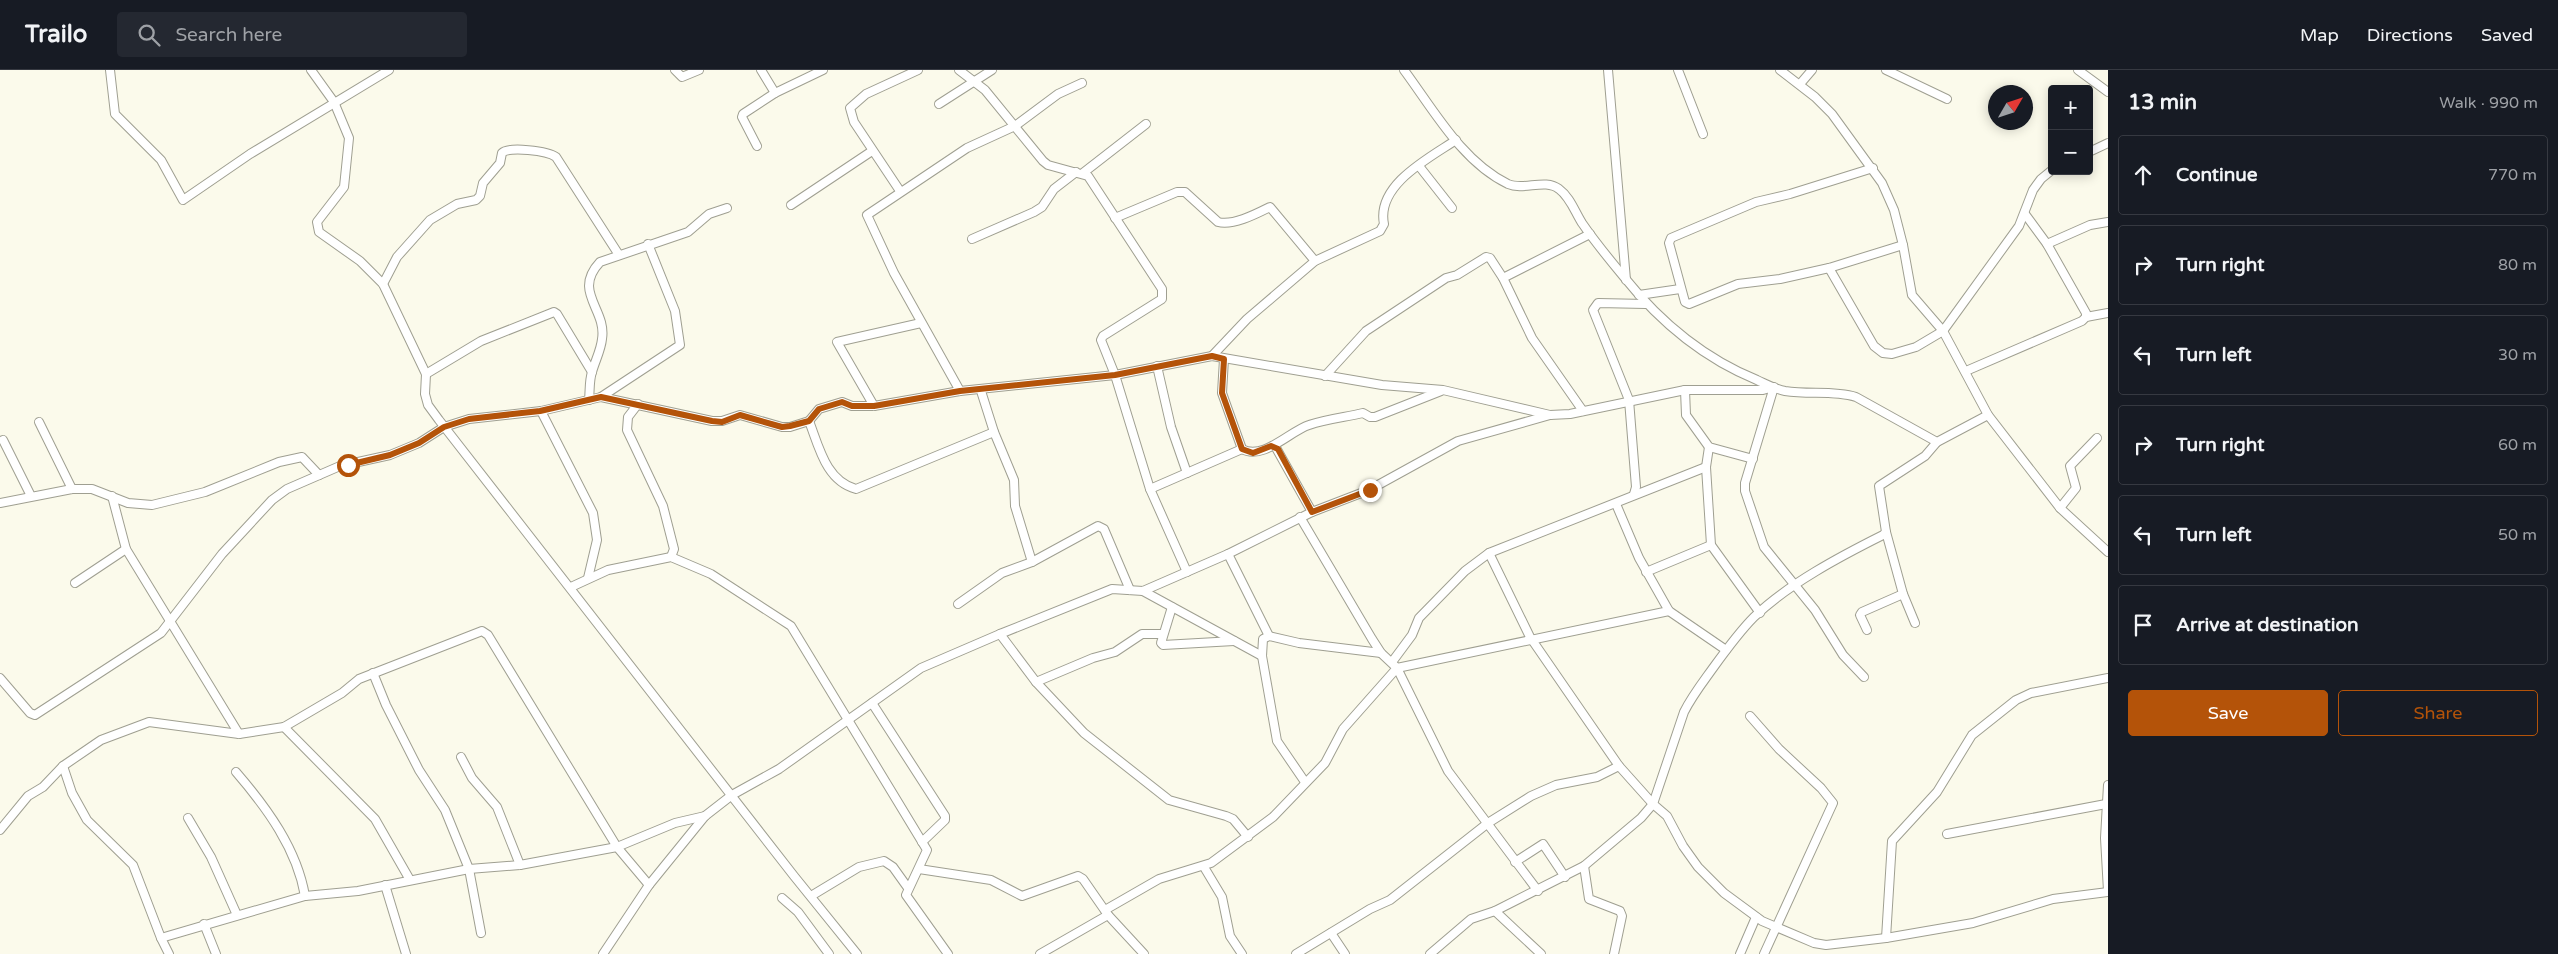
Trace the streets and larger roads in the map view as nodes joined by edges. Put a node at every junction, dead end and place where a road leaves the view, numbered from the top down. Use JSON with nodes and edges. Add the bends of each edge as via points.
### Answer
{"nodes":[{"id":1,"x":110,"y":70,"type":"edge"},
{"id":2,"x":311,"y":70,"type":"edge"},
{"id":3,"x":389,"y":70,"type":"edge"},
{"id":4,"x":675,"y":70,"type":"edge"},
{"id":5,"x":699,"y":70,"type":"edge"},
{"id":6,"x":761,"y":70,"type":"edge"},
{"id":7,"x":823,"y":70,"type":"edge"},
{"id":8,"x":918,"y":70,"type":"edge"},
{"id":9,"x":959,"y":70,"type":"edge"},
{"id":10,"x":992,"y":70,"type":"edge"},
{"id":11,"x":1404,"y":70,"type":"edge"},
{"id":12,"x":1608,"y":70,"type":"edge"},
{"id":13,"x":1678,"y":70,"type":"edge"},
{"id":14,"x":1780,"y":70,"type":"edge"},
{"id":15,"x":1812,"y":70,"type":"edge"},
{"id":16,"x":1886,"y":70,"type":"edge"},
{"id":17,"x":2078,"y":70,"type":"edge"},
{"id":18,"x":974,"y":81,"type":"junction"},
{"id":19,"x":1082,"y":84,"type":"dead end"},
{"id":20,"x":1800,"y":84,"type":"junction"},
{"id":21,"x":2108,"y":92,"type":"edge"},
{"id":22,"x":775,"y":93,"type":"junction"},
{"id":23,"x":1947,"y":99,"type":"dead end"},
{"id":24,"x":334,"y":102,"type":"junction"},
{"id":25,"x":939,"y":104,"type":"dead end"},
{"id":26,"x":1146,"y":124,"type":"dead end"},
{"id":27,"x":1015,"y":126,"type":"junction"},
{"id":28,"x":1703,"y":134,"type":"dead end"},
{"id":29,"x":1456,"y":140,"type":"junction"},
{"id":30,"x":2108,"y":143,"type":"edge"},
{"id":31,"x":757,"y":146,"type":"dead end"},
{"id":32,"x":2093,"y":150,"type":"edge"},
{"id":33,"x":872,"y":151,"type":"junction"},
{"id":34,"x":1418,"y":166,"type":"junction"},
{"id":35,"x":1873,"y":168,"type":"junction"},
{"id":36,"x":1079,"y":172,"type":"junction"},
{"id":37,"x":2048,"y":173,"type":"edge"},
{"id":38,"x":900,"y":191,"type":"junction"},
{"id":39,"x":791,"y":205,"type":"dead end"},
{"id":40,"x":727,"y":208,"type":"dead end"},
{"id":41,"x":1452,"y":208,"type":"dead end"},
{"id":42,"x":2024,"y":214,"type":"junction"},
{"id":43,"x":1115,"y":218,"type":"junction"},
{"id":44,"x":2108,"y":222,"type":"edge"},
{"id":45,"x":1590,"y":234,"type":"junction"},
{"id":46,"x":972,"y":239,"type":"dead end"},
{"id":47,"x":648,"y":244,"type":"junction"},
{"id":48,"x":2047,"y":244,"type":"junction"},
{"id":49,"x":1903,"y":245,"type":"junction"},
{"id":50,"x":620,"y":255,"type":"junction"},
{"id":51,"x":1315,"y":261,"type":"junction"},
{"id":52,"x":1829,"y":268,"type":"junction"},
{"id":53,"x":1503,"y":278,"type":"junction"},
{"id":54,"x":1626,"y":280,"type":"junction"},
{"id":55,"x":383,"y":284,"type":"junction"},
{"id":56,"x":1680,"y":289,"type":"junction"},
{"id":57,"x":1639,"y":295,"type":"junction"},
{"id":58,"x":1646,"y":304,"type":"junction"},
{"id":59,"x":2108,"y":313,"type":"edge"},
{"id":60,"x":2086,"y":317,"type":"junction"},
{"id":61,"x":921,"y":323,"type":"junction"},
{"id":62,"x":1942,"y":331,"type":"junction"},
{"id":63,"x":1212,"y":356,"type":"junction"},
{"id":64,"x":1224,"y":359,"type":"junction"},
{"id":65,"x":1156,"y":366,"type":"junction"},
{"id":66,"x":1966,"y":371,"type":"junction"},
{"id":67,"x":592,"y":372,"type":"junction"},
{"id":68,"x":426,"y":374,"type":"junction"},
{"id":69,"x":1115,"y":375,"type":"junction"},
{"id":70,"x":1325,"y":376,"type":"junction"},
{"id":71,"x":1774,"y":387,"type":"junction"},
{"id":72,"x":1443,"y":390,"type":"junction"},
{"id":73,"x":1685,"y":390,"type":"junction"},
{"id":74,"x":960,"y":391,"type":"junction"},
{"id":75,"x":981,"y":391,"type":"junction"},
{"id":76,"x":601,"y":397,"type":"junction"},
{"id":77,"x":589,"y":400,"type":"junction"},
{"id":78,"x":1629,"y":400,"type":"junction"},
{"id":79,"x":638,"y":404,"type":"junction"},
{"id":80,"x":874,"y":406,"type":"junction"},
{"id":81,"x":540,"y":411,"type":"junction"},
{"id":82,"x":1583,"y":412,"type":"junction"},
{"id":83,"x":1550,"y":415,"type":"junction"},
{"id":84,"x":1988,"y":415,"type":"junction"},
{"id":85,"x":809,"y":421,"type":"junction"},
{"id":86,"x":39,"y":422,"type":"dead end"},
{"id":87,"x":444,"y":427,"type":"junction"},
{"id":88,"x":994,"y":432,"type":"junction"},
{"id":89,"x":2097,"y":438,"type":"dead end"},
{"id":90,"x":3,"y":440,"type":"dead end"},
{"id":91,"x":1937,"y":442,"type":"junction"},
{"id":92,"x":1275,"y":446,"type":"junction"},
{"id":93,"x":1709,"y":447,"type":"junction"},
{"id":94,"x":1242,"y":449,"type":"junction"},
{"id":95,"x":1753,"y":459,"type":"junction"},
{"id":96,"x":1706,"y":467,"type":"junction"},
{"id":97,"x":1187,"y":472,"type":"junction"},
{"id":98,"x":319,"y":475,"type":"junction"},
{"id":99,"x":72,"y":489,"type":"junction"},
{"id":100,"x":1150,"y":489,"type":"junction"},
{"id":101,"x":1634,"y":494,"type":"junction"},
{"id":102,"x":31,"y":496,"type":"junction"},
{"id":103,"x":112,"y":496,"type":"junction"},
{"id":104,"x":0,"y":503,"type":"edge"},
{"id":105,"x":1616,"y":504,"type":"junction"},
{"id":106,"x":2060,"y":508,"type":"junction"},
{"id":107,"x":1312,"y":512,"type":"junction"},
{"id":108,"x":1300,"y":517,"type":"junction"},
{"id":109,"x":1886,"y":532,"type":"junction"},
{"id":110,"x":1711,"y":545,"type":"junction"},
{"id":111,"x":126,"y":549,"type":"junction"},
{"id":112,"x":2108,"y":552,"type":"edge"},
{"id":113,"x":1490,"y":553,"type":"junction"},
{"id":114,"x":1228,"y":554,"type":"junction"},
{"id":115,"x":671,"y":557,"type":"junction"},
{"id":116,"x":1032,"y":562,"type":"junction"},
{"id":117,"x":1187,"y":572,"type":"junction"},
{"id":118,"x":1646,"y":572,"type":"junction"},
{"id":119,"x":588,"y":578,"type":"junction"},
{"id":120,"x":76,"y":582,"type":"dead end"},
{"id":121,"x":1795,"y":586,"type":"junction"},
{"id":122,"x":570,"y":587,"type":"junction"},
{"id":123,"x":1130,"y":590,"type":"junction"},
{"id":124,"x":1143,"y":592,"type":"junction"},
{"id":125,"x":1903,"y":594,"type":"junction"},
{"id":126,"x":958,"y":604,"type":"dead end"},
{"id":127,"x":1172,"y":607,"type":"junction"},
{"id":128,"x":1669,"y":611,"type":"junction"},
{"id":129,"x":1760,"y":612,"type":"junction"},
{"id":130,"x":171,"y":621,"type":"junction"},
{"id":131,"x":1915,"y":623,"type":"dead end"},
{"id":132,"x":1867,"y":630,"type":"dead end"},
{"id":133,"x":1000,"y":634,"type":"junction"},
{"id":134,"x":1162,"y":634,"type":"junction"},
{"id":135,"x":1268,"y":636,"type":"junction"},
{"id":136,"x":1533,"y":639,"type":"junction"},
{"id":137,"x":1234,"y":641,"type":"junction"},
{"id":138,"x":1726,"y":650,"type":"junction"},
{"id":139,"x":1381,"y":653,"type":"junction"},
{"id":140,"x":1262,"y":656,"type":"junction"},
{"id":141,"x":1395,"y":665,"type":"junction"},
{"id":142,"x":373,"y":673,"type":"junction"},
{"id":143,"x":1864,"y":677,"type":"dead end"},
{"id":144,"x":0,"y":678,"type":"edge"},
{"id":145,"x":2108,"y":678,"type":"edge"},
{"id":146,"x":1036,"y":682,"type":"junction"},
{"id":147,"x":872,"y":703,"type":"junction"},
{"id":148,"x":1750,"y":716,"type":"dead end"},
{"id":149,"x":849,"y":719,"type":"junction"},
{"id":150,"x":284,"y":727,"type":"junction"},
{"id":151,"x":239,"y":734,"type":"junction"},
{"id":152,"x":461,"y":757,"type":"dead end"},
{"id":153,"x":63,"y":766,"type":"junction"},
{"id":154,"x":1619,"y":766,"type":"junction"},
{"id":155,"x":236,"y":772,"type":"dead end"},
{"id":156,"x":1305,"y":782,"type":"junction"},
{"id":157,"x":2108,"y":785,"type":"edge"},
{"id":158,"x":732,"y":795,"type":"junction"},
{"id":159,"x":1653,"y":804,"type":"junction"},
{"id":160,"x":2106,"y":804,"type":"junction"},
{"id":161,"x":705,"y":816,"type":"junction"},
{"id":162,"x":188,"y":818,"type":"dead end"},
{"id":163,"x":1488,"y":823,"type":"junction"},
{"id":164,"x":1,"y":825,"type":"edge"},
{"id":165,"x":1947,"y":834,"type":"dead end"},
{"id":166,"x":1248,"y":837,"type":"junction"},
{"id":167,"x":922,"y":842,"type":"junction"},
{"id":168,"x":617,"y":847,"type":"junction"},
{"id":169,"x":1515,"y":862,"type":"junction"},
{"id":170,"x":520,"y":865,"type":"junction"},
{"id":171,"x":1584,"y":866,"type":"junction"},
{"id":172,"x":1204,"y":867,"type":"junction"},
{"id":173,"x":469,"y":869,"type":"junction"},
{"id":174,"x":919,"y":869,"type":"junction"},
{"id":175,"x":1565,"y":877,"type":"junction"},
{"id":176,"x":410,"y":880,"type":"junction"},
{"id":177,"x":385,"y":885,"type":"junction"},
{"id":178,"x":649,"y":885,"type":"junction"},
{"id":179,"x":908,"y":888,"type":"junction"},
{"id":180,"x":1538,"y":891,"type":"junction"},
{"id":181,"x":2108,"y":892,"type":"edge"},
{"id":182,"x":305,"y":896,"type":"junction"},
{"id":183,"x":810,"y":896,"type":"junction"},
{"id":184,"x":782,"y":898,"type":"dead end"},
{"id":185,"x":1495,"y":911,"type":"junction"},
{"id":186,"x":1106,"y":912,"type":"junction"},
{"id":187,"x":237,"y":915,"type":"junction"},
{"id":188,"x":1756,"y":917,"type":"junction"},
{"id":189,"x":204,"y":924,"type":"junction"},
{"id":190,"x":1777,"y":928,"type":"junction"},
{"id":191,"x":481,"y":932,"type":"dead end"},
{"id":192,"x":1331,"y":933,"type":"junction"},
{"id":193,"x":161,"y":938,"type":"junction"},
{"id":194,"x":1886,"y":938,"type":"junction"},
{"id":195,"x":827,"y":951,"type":"edge"},
{"id":196,"x":169,"y":954,"type":"edge"},
{"id":197,"x":216,"y":954,"type":"edge"},
{"id":198,"x":406,"y":954,"type":"edge"},
{"id":199,"x":603,"y":954,"type":"edge"},
{"id":200,"x":818,"y":954,"type":"edge"},
{"id":201,"x":858,"y":954,"type":"edge"},
{"id":202,"x":948,"y":954,"type":"edge"},
{"id":203,"x":1040,"y":954,"type":"edge"},
{"id":204,"x":1144,"y":954,"type":"edge"},
{"id":205,"x":1242,"y":954,"type":"edge"},
{"id":206,"x":1296,"y":954,"type":"edge"},
{"id":207,"x":1345,"y":954,"type":"edge"},
{"id":208,"x":1430,"y":954,"type":"edge"},
{"id":209,"x":1541,"y":954,"type":"edge"},
{"id":210,"x":1614,"y":954,"type":"edge"},
{"id":211,"x":1740,"y":954,"type":"edge"},
{"id":212,"x":1764,"y":954,"type":"edge"}],
"edges":[{"from":1,"to":24,"type":"street","via":[[115,114],[162,160],[183,200]]},
{"from":2,"to":24,"type":"street"},
{"from":3,"to":24,"type":"street"},
{"from":4,"to":5,"type":"street","via":[[686,77]]},
{"from":6,"to":22,"type":"street"},
{"from":7,"to":22,"type":"street"},
{"from":8,"to":33,"type":"street","via":[[882,85],[852,104],[854,122]]},
{"from":9,"to":18,"type":"street"},
{"from":10,"to":18,"type":"street"},
{"from":11,"to":29,"type":"street"},
{"from":12,"to":54,"type":"street"},
{"from":13,"to":28,"type":"street"},
{"from":14,"to":20,"type":"street"},
{"from":15,"to":20,"type":"street"},
{"from":16,"to":23,"type":"street"},
{"from":17,"to":21,"type":"street"},
{"from":18,"to":25,"type":"street"},
{"from":18,"to":27,"type":"street","via":[[986,90]]},
{"from":19,"to":27,"type":"street","via":[[1058,94]]},
{"from":20,"to":35,"type":"street","via":[[1832,114]]},
{"from":22,"to":31,"type":"street","via":[[743,114]]},
{"from":24,"to":55,"type":"street","via":[[349,138],[344,187],[316,226],[323,236],[360,261]]},
{"from":26,"to":36,"type":"street"},
{"from":27,"to":36,"type":"street","via":[[1043,162]]},
{"from":27,"to":38,"type":"street","via":[[968,148]]},
{"from":29,"to":34,"type":"street"},
{"from":29,"to":45,"type":"street","via":[[1473,158],[1508,184],[1518,188],[1552,184],[1567,196]]},
{"from":30,"to":32,"type":"street"},
{"from":33,"to":38,"type":"street"},
{"from":33,"to":39,"type":"street"},
{"from":34,"to":41,"type":"street"},
{"from":34,"to":51,"type":"street","via":[[1393,187],[1380,230]]},
{"from":35,"to":49,"type":"street","via":[[1894,210]]},
{"from":35,"to":56,"type":"street","via":[[1756,202],[1670,238]]},
{"from":36,"to":43,"type":"street","via":[[1088,176]]},
{"from":36,"to":46,"type":"street","via":[[1054,189],[1042,207]]},
{"from":37,"to":42,"type":"street","via":[[2033,190]]},
{"from":38,"to":61,"type":"street","via":[[867,215]]},
{"from":40,"to":47,"type":"street","via":[[709,214],[688,232]]},
{"from":42,"to":48,"type":"street"},
{"from":42,"to":62,"type":"street","via":[[2019,226]]},
{"from":43,"to":51,"type":"street","via":[[1177,192],[1185,192],[1218,222],[1224,223],[1249,217],[1270,207]]},
{"from":43,"to":69,"type":"street","via":[[1163,294],[1159,301],[1103,336],[1102,344]]},
{"from":44,"to":48,"type":"street","via":[[2090,225]]},
{"from":45,"to":53,"type":"street"},
{"from":45,"to":54,"type":"street"},
{"from":47,"to":50,"type":"street"},
{"from":47,"to":76,"type":"street","via":[[675,311],[680,345]]},
{"from":48,"to":60,"type":"street"},
{"from":49,"to":52,"type":"street"},
{"from":49,"to":62,"type":"street","via":[[1912,295]]},
{"from":50,"to":55,"type":"street","via":[[556,157],[550,153],[508,150],[502,153],[500,162],[483,183],[480,196],[457,204],[430,220],[398,257]]},
{"from":50,"to":67,"type":"street","via":[[600,262],[589,278],[588,288],[602,330]]},
{"from":51,"to":63,"type":"street","via":[[1247,319]]},
{"from":52,"to":56,"type":"street","via":[[1780,280],[1738,284],[1689,304]]},
{"from":52,"to":62,"type":"street","via":[[1874,346],[1883,353],[1892,354],[1916,347]]},
{"from":53,"to":70,"type":"street","via":[[1490,258],[1449,276],[1366,331]]},
{"from":53,"to":82,"type":"street","via":[[1532,338]]},
{"from":54,"to":57,"type":"street"},
{"from":55,"to":68,"type":"street"},
{"from":56,"to":57,"type":"street"},
{"from":57,"to":58,"type":"street"},
{"from":58,"to":71,"type":"street","via":[[1704,353],[1729,369]]},
{"from":58,"to":78,"type":"street","via":[[1598,303],[1593,310]]},
{"from":59,"to":60,"type":"street"},
{"from":60,"to":66,"type":"street"},
{"from":61,"to":74,"type":"street"},
{"from":61,"to":80,"type":"street","via":[[838,342]]},
{"from":62,"to":66,"type":"street"},
{"from":63,"to":64,"type":"street"},
{"from":63,"to":65,"type":"street"},
{"from":64,"to":70,"type":"street"},
{"from":64,"to":94,"type":"street","via":[[1222,393]]},
{"from":65,"to":69,"type":"street"},
{"from":65,"to":97,"type":"street","via":[[1171,427]]},
{"from":66,"to":84,"type":"street"},
{"from":67,"to":68,"type":"street","via":[[554,312],[481,341]]},
{"from":67,"to":77,"type":"street"},
{"from":68,"to":87,"type":"street","via":[[428,405]]},
{"from":69,"to":75,"type":"street"},
{"from":69,"to":100,"type":"street"},
{"from":70,"to":72,"type":"street"},
{"from":71,"to":73,"type":"street","via":[[1763,390]]},
{"from":71,"to":91,"type":"street","via":[[1786,391],[1856,397]]},
{"from":71,"to":95,"type":"street"},
{"from":72,"to":83,"type":"street"},
{"from":72,"to":92,"type":"street","via":[[1375,417],[1363,413],[1309,425]]},
{"from":73,"to":78,"type":"street"},
{"from":73,"to":93,"type":"street","via":[[1686,415]]},
{"from":74,"to":75,"type":"street"},
{"from":74,"to":80,"type":"street"},
{"from":75,"to":88,"type":"street"},
{"from":76,"to":77,"type":"street"},
{"from":76,"to":79,"type":"street"},
{"from":77,"to":81,"type":"street"},
{"from":78,"to":82,"type":"street"},
{"from":78,"to":101,"type":"street"},
{"from":79,"to":85,"type":"street","via":[[722,422],[737,415],[782,427]]},
{"from":79,"to":115,"type":"street","via":[[628,417],[627,430],[663,506],[674,549]]},
{"from":80,"to":85,"type":"street","via":[[852,406],[842,402],[819,409]]},
{"from":81,"to":87,"type":"street","via":[[469,419]]},
{"from":81,"to":119,"type":"street","via":[[593,513],[597,540]]},
{"from":82,"to":83,"type":"street"},
{"from":83,"to":107,"type":"street","via":[[1453,443],[1370,490]]},
{"from":84,"to":91,"type":"street"},
{"from":84,"to":106,"type":"street"},
{"from":85,"to":88,"type":"street","via":[[829,470],[843,484],[856,489]]},
{"from":86,"to":99,"type":"street"},
{"from":87,"to":98,"type":"street","via":[[419,443],[390,455],[340,466]]},
{"from":87,"to":122,"type":"street"},
{"from":88,"to":116,"type":"street","via":[[1014,480],[1015,506]]},
{"from":89,"to":106,"type":"street","via":[[2070,466],[2076,488]]},
{"from":90,"to":102,"type":"street"},
{"from":91,"to":109,"type":"street","via":[[1925,456],[1879,486]]},
{"from":92,"to":94,"type":"street","via":[[1253,453]]},
{"from":92,"to":107,"type":"street"},
{"from":93,"to":95,"type":"street"},
{"from":93,"to":96,"type":"street"},
{"from":94,"to":97,"type":"street"},
{"from":95,"to":121,"type":"street","via":[[1745,491],[1758,534],[1764,547]]},
{"from":96,"to":101,"type":"street"},
{"from":96,"to":110,"type":"street"},
{"from":97,"to":100,"type":"street"},
{"from":98,"to":103,"type":"street","via":[[302,457],[279,462],[205,492],[152,505],[128,503]]},
{"from":98,"to":130,"type":"street","via":[[287,489],[272,500],[222,554]]},
{"from":99,"to":102,"type":"street"},
{"from":99,"to":103,"type":"street","via":[[92,489]]},
{"from":100,"to":117,"type":"street"},
{"from":101,"to":105,"type":"street"},
{"from":102,"to":104,"type":"street"},
{"from":103,"to":111,"type":"street"},
{"from":105,"to":113,"type":"street"},
{"from":105,"to":118,"type":"street"},
{"from":106,"to":112,"type":"street"},
{"from":107,"to":108,"type":"street"},
{"from":108,"to":114,"type":"street"},
{"from":108,"to":139,"type":"street"},
{"from":109,"to":121,"type":"street","via":[[1837,558]]},
{"from":109,"to":125,"type":"street"},
{"from":110,"to":118,"type":"street"},
{"from":110,"to":129,"type":"street"},
{"from":111,"to":120,"type":"street"},
{"from":111,"to":130,"type":"street"},
{"from":113,"to":136,"type":"street"},
{"from":113,"to":141,"type":"street","via":[[1465,571],[1419,618]]},
{"from":114,"to":117,"type":"street"},
{"from":114,"to":135,"type":"street"},
{"from":115,"to":119,"type":"street","via":[[608,570]]},
{"from":115,"to":149,"type":"street","via":[[711,574],[791,626]]},
{"from":116,"to":123,"type":"street","via":[[1102,526]]},
{"from":116,"to":126,"type":"street","via":[[1002,573]]},
{"from":117,"to":124,"type":"street"},
{"from":118,"to":128,"type":"street"},
{"from":119,"to":122,"type":"street"},
{"from":121,"to":129,"type":"street"},
{"from":121,"to":143,"type":"street","via":[[1815,610],[1843,655]]},
{"from":122,"to":158,"type":"street"},
{"from":123,"to":124,"type":"street"},
{"from":123,"to":133,"type":"street","via":[[1112,589]]},
{"from":124,"to":127,"type":"street"},
{"from":125,"to":131,"type":"street"},
{"from":125,"to":132,"type":"street","via":[[1862,612],[1860,615]]},
{"from":127,"to":134,"type":"street"},
{"from":127,"to":137,"type":"street"},
{"from":128,"to":136,"type":"street"},
{"from":128,"to":138,"type":"street"},
{"from":129,"to":138,"type":"street"},
{"from":130,"to":144,"type":"street","via":[[161,634],[35,715]]},
{"from":130,"to":151,"type":"street"},
{"from":133,"to":146,"type":"street"},
{"from":133,"to":147,"type":"street","via":[[921,668]]},
{"from":134,"to":137,"type":"street","via":[[1161,643],[1168,646]]},
{"from":134,"to":146,"type":"street","via":[[1142,634],[1115,652]]},
{"from":135,"to":139,"type":"street"},
{"from":135,"to":140,"type":"street","via":[[1263,639]]},
{"from":136,"to":141,"type":"street"},
{"from":136,"to":154,"type":"street"},
{"from":137,"to":140,"type":"street"},
{"from":138,"to":159,"type":"street","via":[[1684,712]]},
{"from":139,"to":141,"type":"street"},
{"from":140,"to":156,"type":"street","via":[[1277,741]]},
{"from":141,"to":156,"type":"street","via":[[1343,729],[1325,763]]},
{"from":141,"to":163,"type":"street","via":[[1448,771]]},
{"from":142,"to":150,"type":"street"},
{"from":142,"to":168,"type":"street","via":[[482,631],[488,635]]},
{"from":142,"to":173,"type":"street","via":[[419,770],[445,810]]},
{"from":145,"to":194,"type":"street","via":[[2031,693],[2016,700],[1972,735],[1937,792],[1892,841]]},
{"from":146,"to":166,"type":"street","via":[[1084,733],[1169,800],[1226,816]]},
{"from":147,"to":149,"type":"street"},
{"from":147,"to":167,"type":"street","via":[[945,816],[945,820]]},
{"from":148,"to":190,"type":"street","via":[[1833,802]]},
{"from":149,"to":158,"type":"street","via":[[779,769]]},
{"from":149,"to":167,"type":"street"},
{"from":150,"to":151,"type":"street"},
{"from":150,"to":176,"type":"street","via":[[375,819]]},
{"from":151,"to":153,"type":"street","via":[[149,722],[101,740]]},
{"from":152,"to":170,"type":"street","via":[[472,778],[497,807]]},
{"from":153,"to":164,"type":"street"},
{"from":153,"to":193,"type":"street","via":[[72,793],[87,820],[133,865]]},
{"from":154,"to":159,"type":"street"},
{"from":154,"to":163,"type":"street","via":[[1585,781],[1544,790]]},
{"from":155,"to":182,"type":"street","via":[[265,806],[301,875]]},
{"from":156,"to":166,"type":"street","via":[[1273,817]]},
{"from":157,"to":160,"type":"street"},
{"from":158,"to":161,"type":"street"},
{"from":158,"to":183,"type":"street"},
{"from":159,"to":171,"type":"street"},
{"from":159,"to":188,"type":"street","via":[[1667,816],[1698,867]]},
{"from":160,"to":165,"type":"street"},
{"from":160,"to":181,"type":"street"},
{"from":161,"to":168,"type":"street","via":[[675,823]]},
{"from":161,"to":178,"type":"street"},
{"from":162,"to":187,"type":"street","via":[[211,857]]},
{"from":163,"to":169,"type":"street"},
{"from":163,"to":192,"type":"street","via":[[1390,900]]},
{"from":166,"to":172,"type":"street"},
{"from":167,"to":174,"type":"street","via":[[927,853]]},
{"from":168,"to":170,"type":"street"},
{"from":168,"to":178,"type":"street"},
{"from":169,"to":175,"type":"street","via":[[1543,844]]},
{"from":169,"to":180,"type":"street"},
{"from":170,"to":173,"type":"street"},
{"from":171,"to":175,"type":"street"},
{"from":171,"to":210,"type":"street","via":[[1589,900],[1620,911],[1622,916]]},
{"from":172,"to":186,"type":"street","via":[[1159,880]]},
{"from":172,"to":205,"type":"street","via":[[1222,897],[1230,936]]},
{"from":173,"to":176,"type":"street"},
{"from":173,"to":191,"type":"street"},
{"from":174,"to":179,"type":"street"},
{"from":174,"to":186,"type":"street","via":[[991,880],[1022,896],[1078,876]]},
{"from":175,"to":180,"type":"street"},
{"from":176,"to":177,"type":"street"},
{"from":177,"to":182,"type":"street"},
{"from":177,"to":198,"type":"street"},
{"from":178,"to":199,"type":"street"},
{"from":179,"to":183,"type":"street","via":[[894,867],[884,861],[859,867]]},
{"from":179,"to":202,"type":"street","via":[[908,900]]},
{"from":180,"to":185,"type":"street"},
{"from":181,"to":194,"type":"street","via":[[2053,899],[1973,923]]},
{"from":182,"to":187,"type":"street"},
{"from":183,"to":201,"type":"street"},
{"from":184,"to":195,"type":"street","via":[[798,912]]},
{"from":185,"to":208,"type":"street","via":[[1471,918]]},
{"from":185,"to":209,"type":"street"},
{"from":186,"to":203,"type":"street"},
{"from":186,"to":204,"type":"street"},
{"from":187,"to":189,"type":"street"},
{"from":188,"to":190,"type":"street"},
{"from":188,"to":211,"type":"street"},
{"from":189,"to":193,"type":"street"},
{"from":189,"to":197,"type":"street"},
{"from":190,"to":194,"type":"street","via":[[1826,945]]},
{"from":190,"to":212,"type":"street"},
{"from":192,"to":206,"type":"street"},
{"from":192,"to":207,"type":"street"},
{"from":193,"to":196,"type":"street"},
{"from":195,"to":200,"type":"street"}]}
